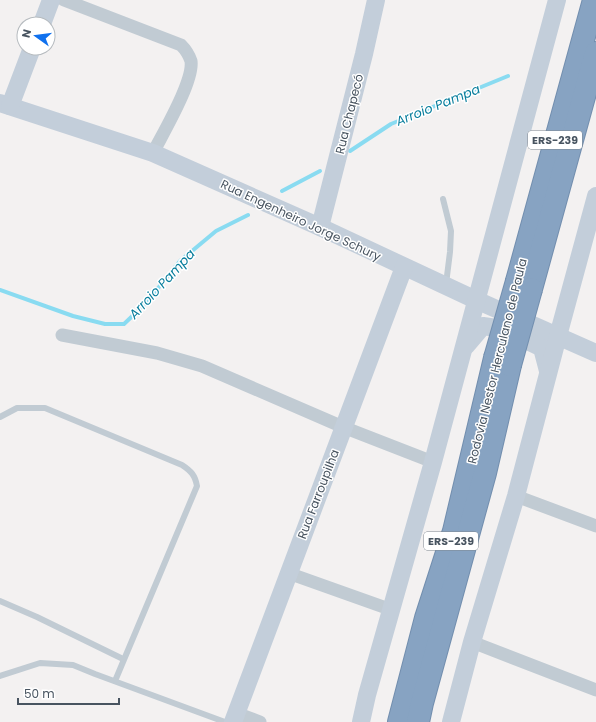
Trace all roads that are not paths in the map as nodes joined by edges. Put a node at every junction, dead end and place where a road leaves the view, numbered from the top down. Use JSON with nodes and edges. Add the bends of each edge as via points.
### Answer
{"nodes":[{"id":1,"x":51,"y":0,"type":"edge"},
{"id":2,"x":64,"y":0,"type":"edge"},
{"id":3,"x":376,"y":0,"type":"edge"},
{"id":4,"x":558,"y":0,"type":"edge"},
{"id":5,"x":594,"y":0,"type":"edge"},
{"id":6,"x":45,"y":16,"type":"edge"},
{"id":7,"x":596,"y":53,"type":"edge"},
{"id":8,"x":28,"y":56,"type":"edge"},
{"id":9,"x":5,"y":105,"type":"edge"},
{"id":10,"x":153,"y":153,"type":"junction"},
{"id":11,"x":596,"y":196,"type":"edge"},
{"id":12,"x":443,"y":199,"type":"dead end"},
{"id":13,"x":320,"y":227,"type":"junction"},
{"id":14,"x":404,"y":267,"type":"junction"},
{"id":15,"x":446,"y":285,"type":"junction"},
{"id":16,"x":524,"y":285,"type":"junction"},
{"id":17,"x":476,"y":300,"type":"junction"},
{"id":18,"x":62,"y":335,"type":"dead end"},
{"id":19,"x":558,"y":336,"type":"junction"},
{"id":20,"x":463,"y":349,"type":"junction"},
{"id":21,"x":596,"y":353,"type":"edge"},
{"id":22,"x":503,"y":362,"type":"junction"},
{"id":23,"x":548,"y":372,"type":"junction"},
{"id":24,"x":0,"y":417,"type":"edge"},
{"id":25,"x":343,"y":427,"type":"junction"},
{"id":26,"x":433,"y":462,"type":"junction"},
{"id":27,"x":516,"y":496,"type":"junction"},
{"id":28,"x":596,"y":526,"type":"edge"},
{"id":29,"x":288,"y":573,"type":"junction"},
{"id":30,"x":0,"y":602,"type":"edge"},
{"id":31,"x":392,"y":610,"type":"junction"},
{"id":32,"x":472,"y":642,"type":"junction"},
{"id":33,"x":123,"y":660,"type":"junction"},
{"id":34,"x":0,"y":676,"type":"edge"},
{"id":35,"x":114,"y":681,"type":"junction"},
{"id":36,"x":596,"y":690,"type":"edge"},
{"id":37,"x":231,"y":719,"type":"edge"},
{"id":38,"x":260,"y":722,"type":"edge"},
{"id":39,"x":361,"y":722,"type":"edge"},
{"id":40,"x":399,"y":722,"type":"edge"},
{"id":41,"x":418,"y":722,"type":"edge"},
{"id":42,"x":450,"y":722,"type":"edge"}],
"edges":[{"from":1,"to":6,"type":"main road"},
{"from":2,"to":10,"type":"street","via":[[181,45],[186,51],[190,60],[187,86]]},
{"from":3,"to":13,"type":"main road","name":"Rua Chapecó"},
{"from":4,"to":17,"type":"main road"},
{"from":5,"to":16,"type":"highway","name":"Rodovia Nestor Herculano de Paula","number":"ERS-239"},
{"from":7,"to":16,"type":"highway","name":"Rodovia Nestor Herculano de Paula","number":"ERS-239"},
{"from":8,"to":9,"type":"main road"},
{"from":9,"to":10,"type":"main road","name":"Rua Engenheiro Jorge Schury"},
{"from":10,"to":13,"type":"main road","name":"Rua Engenheiro Jorge Schury"},
{"from":11,"to":19,"type":"main road"},
{"from":12,"to":15,"type":"lane","via":[[451,231]]},
{"from":13,"to":14,"type":"main road","name":"Rua Engenheiro Jorge Schury"},
{"from":14,"to":15,"type":"main road","name":"Rua Engenheiro Jorge Schury"},
{"from":14,"to":25,"type":"main road","name":"Rua Farroupilha"},
{"from":15,"to":17,"type":"main road","name":"Rua Engenheiro Jorge Schury"},
{"from":16,"to":22,"type":"highway","name":"Rodovia Nestor Herculano de Paula","number":"ERS-239","bridge":true},
{"from":17,"to":19,"type":"main road","name":"Rua Engenheiro Jorge Schury"},
{"from":17,"to":20,"type":"main road"},
{"from":18,"to":25,"type":"street","via":[[157,353],[202,366]]},
{"from":19,"to":21,"type":"main road","name":"Rua Engenheiro Jorge Schury"},
{"from":19,"to":23,"type":"main road"},
{"from":20,"to":23,"type":"main road","via":[[483,326],[503,329],[542,348]]},
{"from":20,"to":26,"type":"main road"},
{"from":22,"to":40,"type":"highway","name":"Rodovia Nestor Herculano de Paula","number":"ERS-239","via":[[426,618]]},
{"from":22,"to":41,"type":"highway","name":"Rodovia Nestor Herculano de Paula","number":"ERS-239","via":[[485,473]]},
{"from":23,"to":27,"type":"main road"},
{"from":24,"to":33,"type":"lane","via":[[17,408],[45,408],[182,465],[195,477],[197,486]]},
{"from":25,"to":26,"type":"street"},
{"from":25,"to":29,"type":"main road","name":"Rua Farroupilha"},
{"from":26,"to":31,"type":"main road"},
{"from":27,"to":28,"type":"street"},
{"from":27,"to":32,"type":"main road"},
{"from":29,"to":31,"type":"street"},
{"from":29,"to":37,"type":"main road","name":"Rua Farroupilha"},
{"from":30,"to":33,"type":"lane","via":[[37,617]]},
{"from":31,"to":39,"type":"main road"},
{"from":32,"to":36,"type":"street"},
{"from":32,"to":42,"type":"main road"},
{"from":33,"to":35,"type":"lane"},
{"from":34,"to":35,"type":"lane","via":[[40,663],[72,664]]},
{"from":35,"to":37,"type":"lane"},
{"from":37,"to":38,"type":"street"}]}
